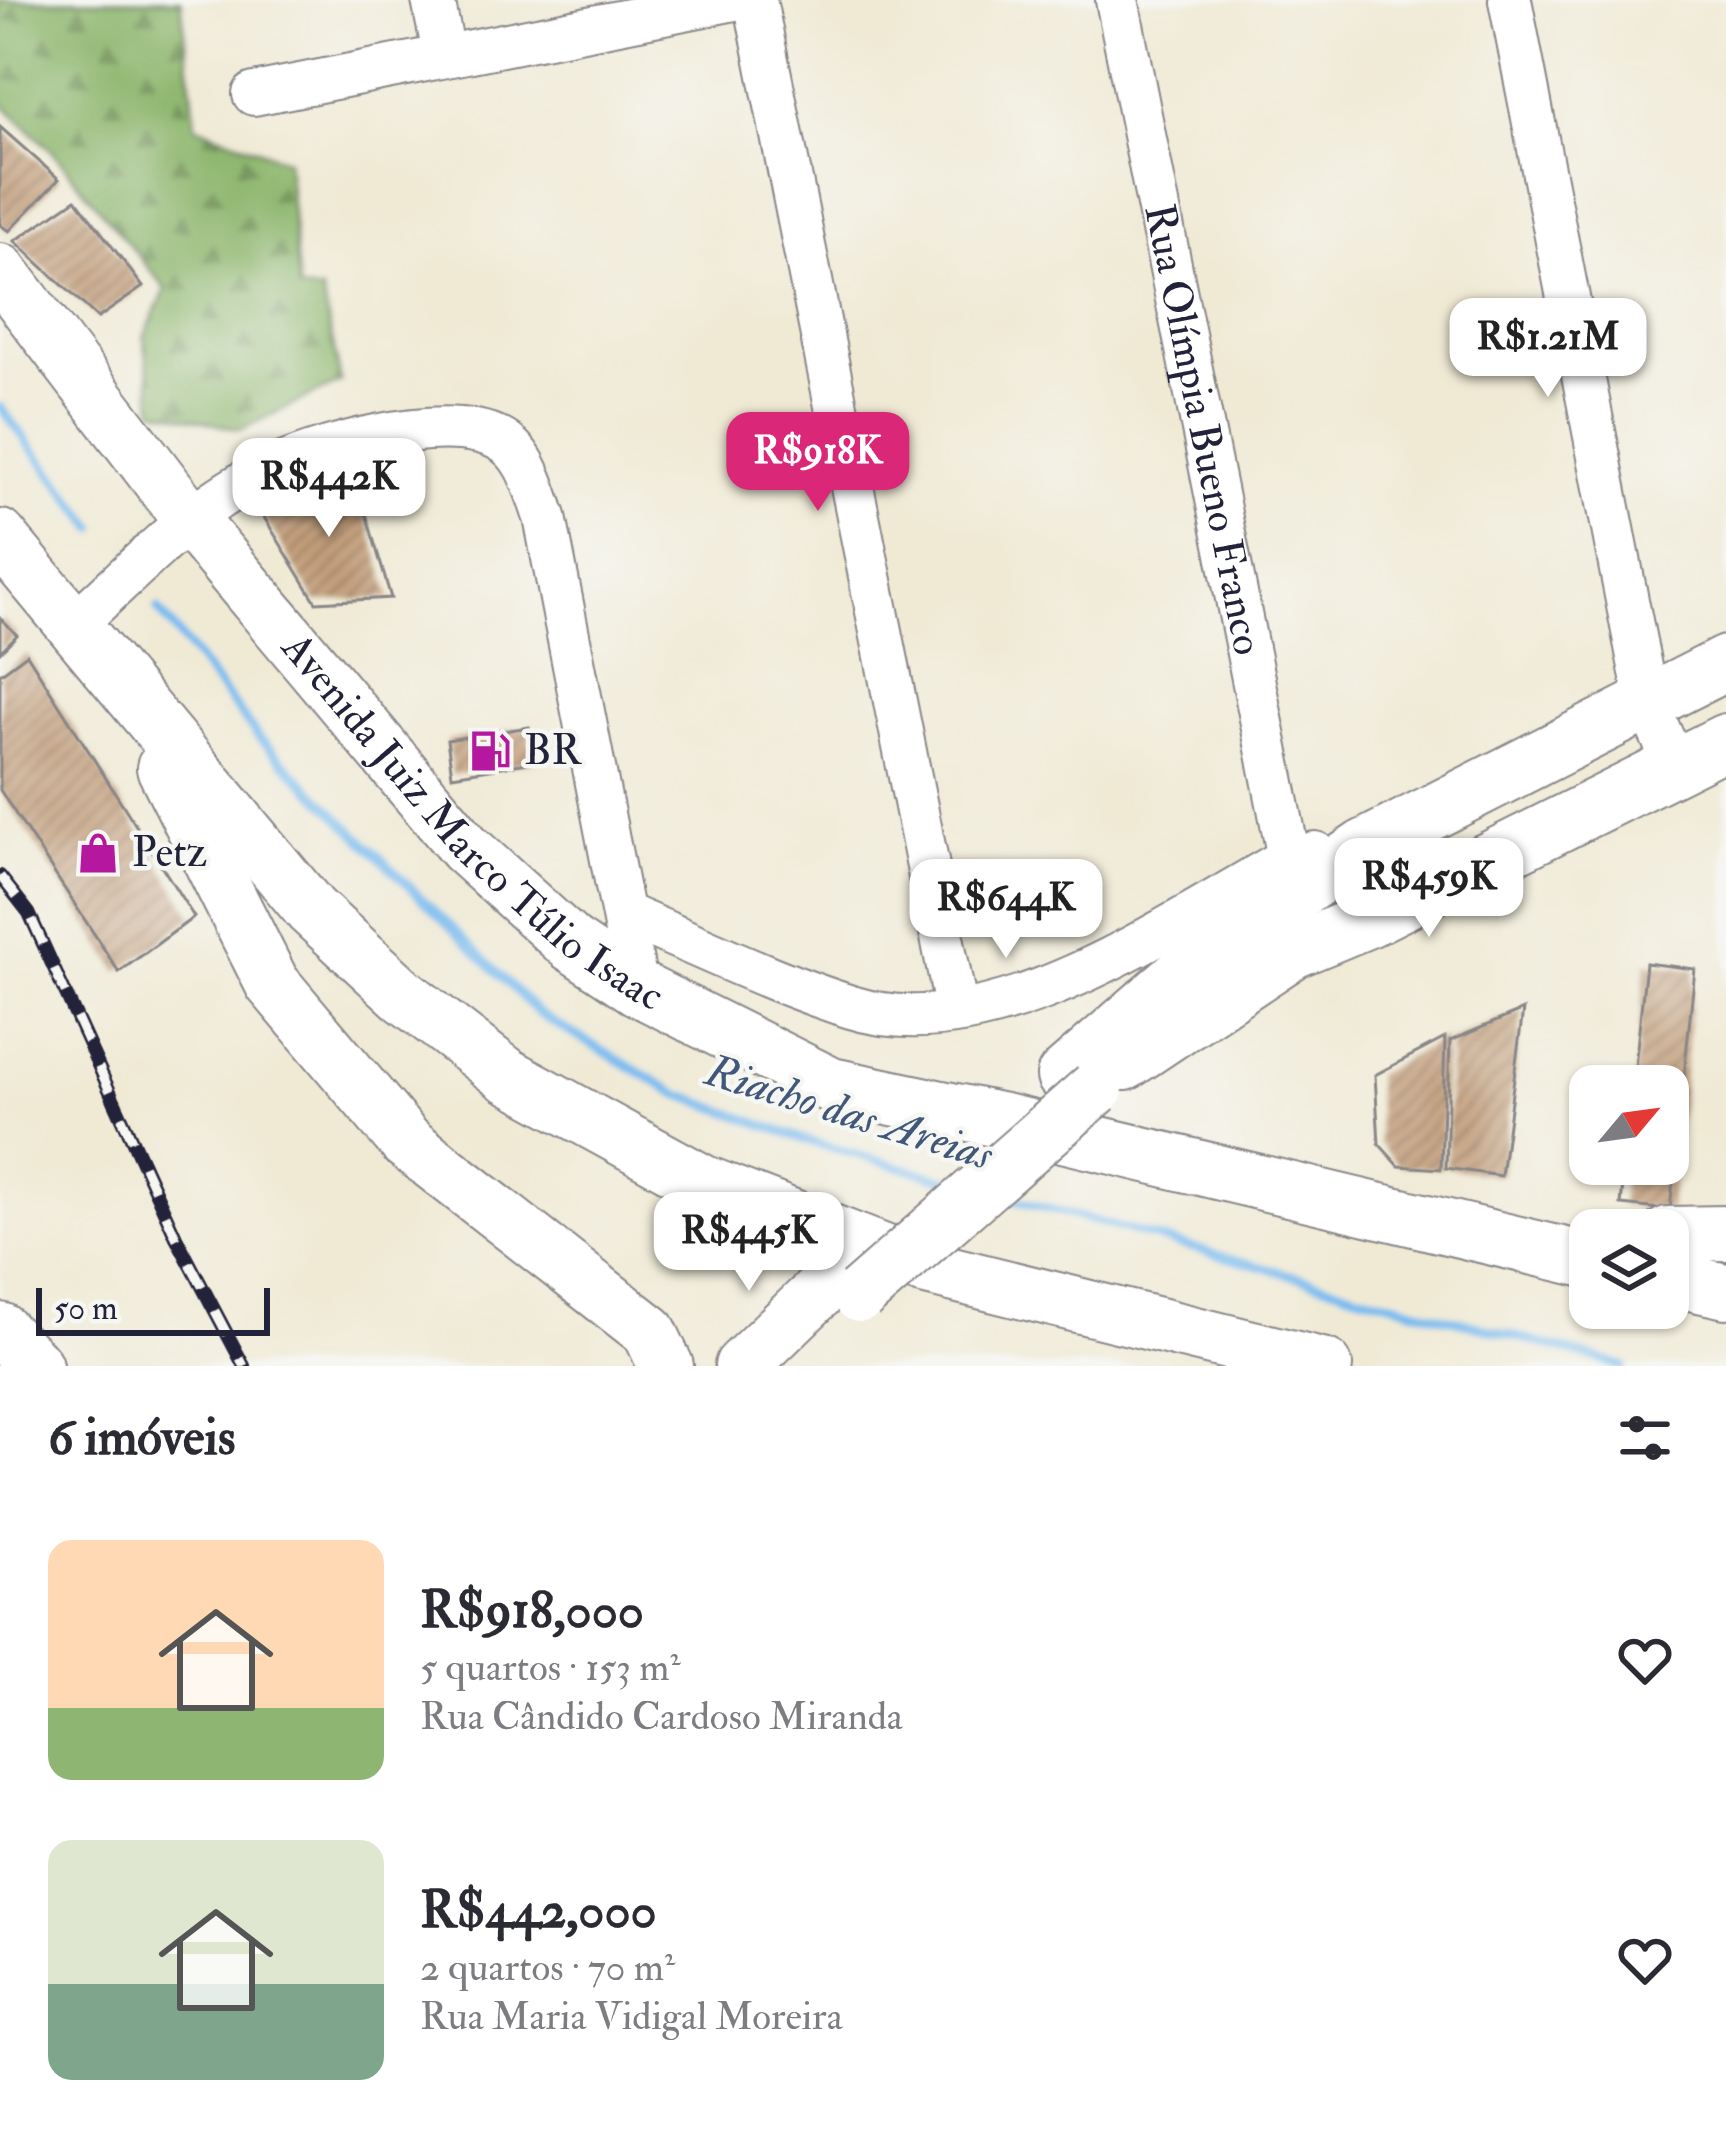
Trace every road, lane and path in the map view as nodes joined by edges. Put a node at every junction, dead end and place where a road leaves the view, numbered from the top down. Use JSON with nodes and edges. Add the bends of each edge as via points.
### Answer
{"nodes":[{"id":1,"x":433,"y":0,"type":"edge"},
{"id":2,"x":730,"y":0,"type":"edge"},
{"id":3,"x":755,"y":0,"type":"edge"},
{"id":4,"x":1117,"y":0,"type":"edge"},
{"id":5,"x":1510,"y":0,"type":"edge"},
{"id":6,"x":444,"y":53,"type":"junction"},
{"id":7,"x":254,"y":94,"type":"dead end"},
{"id":8,"x":0,"y":271,"type":"edge"},
{"id":9,"x":190,"y":521,"type":"junction"},
{"id":10,"x":0,"y":537,"type":"edge"},
{"id":11,"x":72,"y":626,"type":"junction"},
{"id":12,"x":1726,"y":663,"type":"edge"},
{"id":13,"x":125,"y":691,"type":"junction"},
{"id":14,"x":1647,"y":704,"type":"junction"},
{"id":15,"x":1726,"y":741,"type":"edge"},
{"id":16,"x":1676,"y":768,"type":"junction"},
{"id":17,"x":1364,"y":847,"type":"junction"},
{"id":18,"x":1289,"y":858,"type":"junction"},
{"id":19,"x":623,"y":914,"type":"junction"},
{"id":20,"x":637,"y":988,"type":"junction"},
{"id":21,"x":957,"y":1012,"type":"junction"},
{"id":22,"x":1080,"y":1082,"type":"junction"},
{"id":23,"x":1726,"y":1233,"type":"edge"},
{"id":24,"x":1689,"y":1234,"type":"edge"},
{"id":25,"x":1470,"y":1235,"type":"junction"},
{"id":26,"x":1569,"y":1236,"type":"edge"},
{"id":27,"x":1569,"y":1257,"type":"edge"},
{"id":28,"x":1689,"y":1283,"type":"edge"},
{"id":29,"x":846,"y":1287,"type":"junction"},
{"id":30,"x":1726,"y":1291,"type":"edge"},
{"id":31,"x":0,"y":1330,"type":"edge"},
{"id":32,"x":35,"y":1366,"type":"edge"},
{"id":33,"x":666,"y":1366,"type":"edge"},
{"id":34,"x":742,"y":1366,"type":"edge"},
{"id":35,"x":785,"y":1366,"type":"edge"},
{"id":36,"x":1325,"y":1366,"type":"edge"}],
"edges":[{"from":1,"to":6,"type":"street"},
{"from":2,"to":6,"type":"street"},
{"from":3,"to":21,"type":"street"},
{"from":4,"to":18,"type":"street","name":"Rua Olímpia Bueno Franco"},
{"from":5,"to":14,"type":"street"},
{"from":6,"to":7,"type":"street"},
{"from":8,"to":9,"type":"main road","name":"Avenida Juiz Marco Túlio Isaac"},
{"from":9,"to":11,"type":"street"},
{"from":9,"to":19,"type":"street","via":[[259,475],[358,442],[448,426],[501,440],[526,466],[545,517]]},
{"from":9,"to":20,"type":"main road","name":"Avenida Juiz Marco Túlio Isaac","via":[[465,848],[571,944]]},
{"from":10,"to":11,"type":"main road"},
{"from":11,"to":13,"type":"main road"},
{"from":12,"to":14,"type":"main road"},
{"from":13,"to":33,"type":"main road","via":[[272,983],[406,1142],[650,1332]]},
{"from":13,"to":36,"type":"main road","via":[[311,910],[507,1075],[702,1182],[923,1268]]},
{"from":14,"to":16,"type":"street"},
{"from":14,"to":17,"type":"main road"},
{"from":15,"to":16,"type":"main road"},
{"from":16,"to":22,"type":"main road","via":[[1293,951]]},
{"from":17,"to":18,"type":"street"},
{"from":17,"to":22,"type":"main road","via":[[1195,962]]},
{"from":18,"to":21,"type":"street","via":[[1086,969],[1005,1004]]},
{"from":19,"to":20,"type":"street"},
{"from":19,"to":21,"type":"street","via":[[855,1009]]},
{"from":20,"to":25,"type":"main road","name":"Avenida Juiz Marco Túlio Isaac","via":[[831,1085]]},
{"from":22,"to":29,"type":"main road"},
{"from":23,"to":24,"type":"main road"},
{"from":25,"to":26,"type":"main road"},
{"from":25,"to":27,"type":"main road","name":"Avenida Juiz Marco Túlio Isaac"},
{"from":28,"to":30,"type":"main road"},
{"from":29,"to":34,"type":"main road"},
{"from":29,"to":35,"type":"main road"},
{"from":31,"to":32,"type":"main road"}]}
